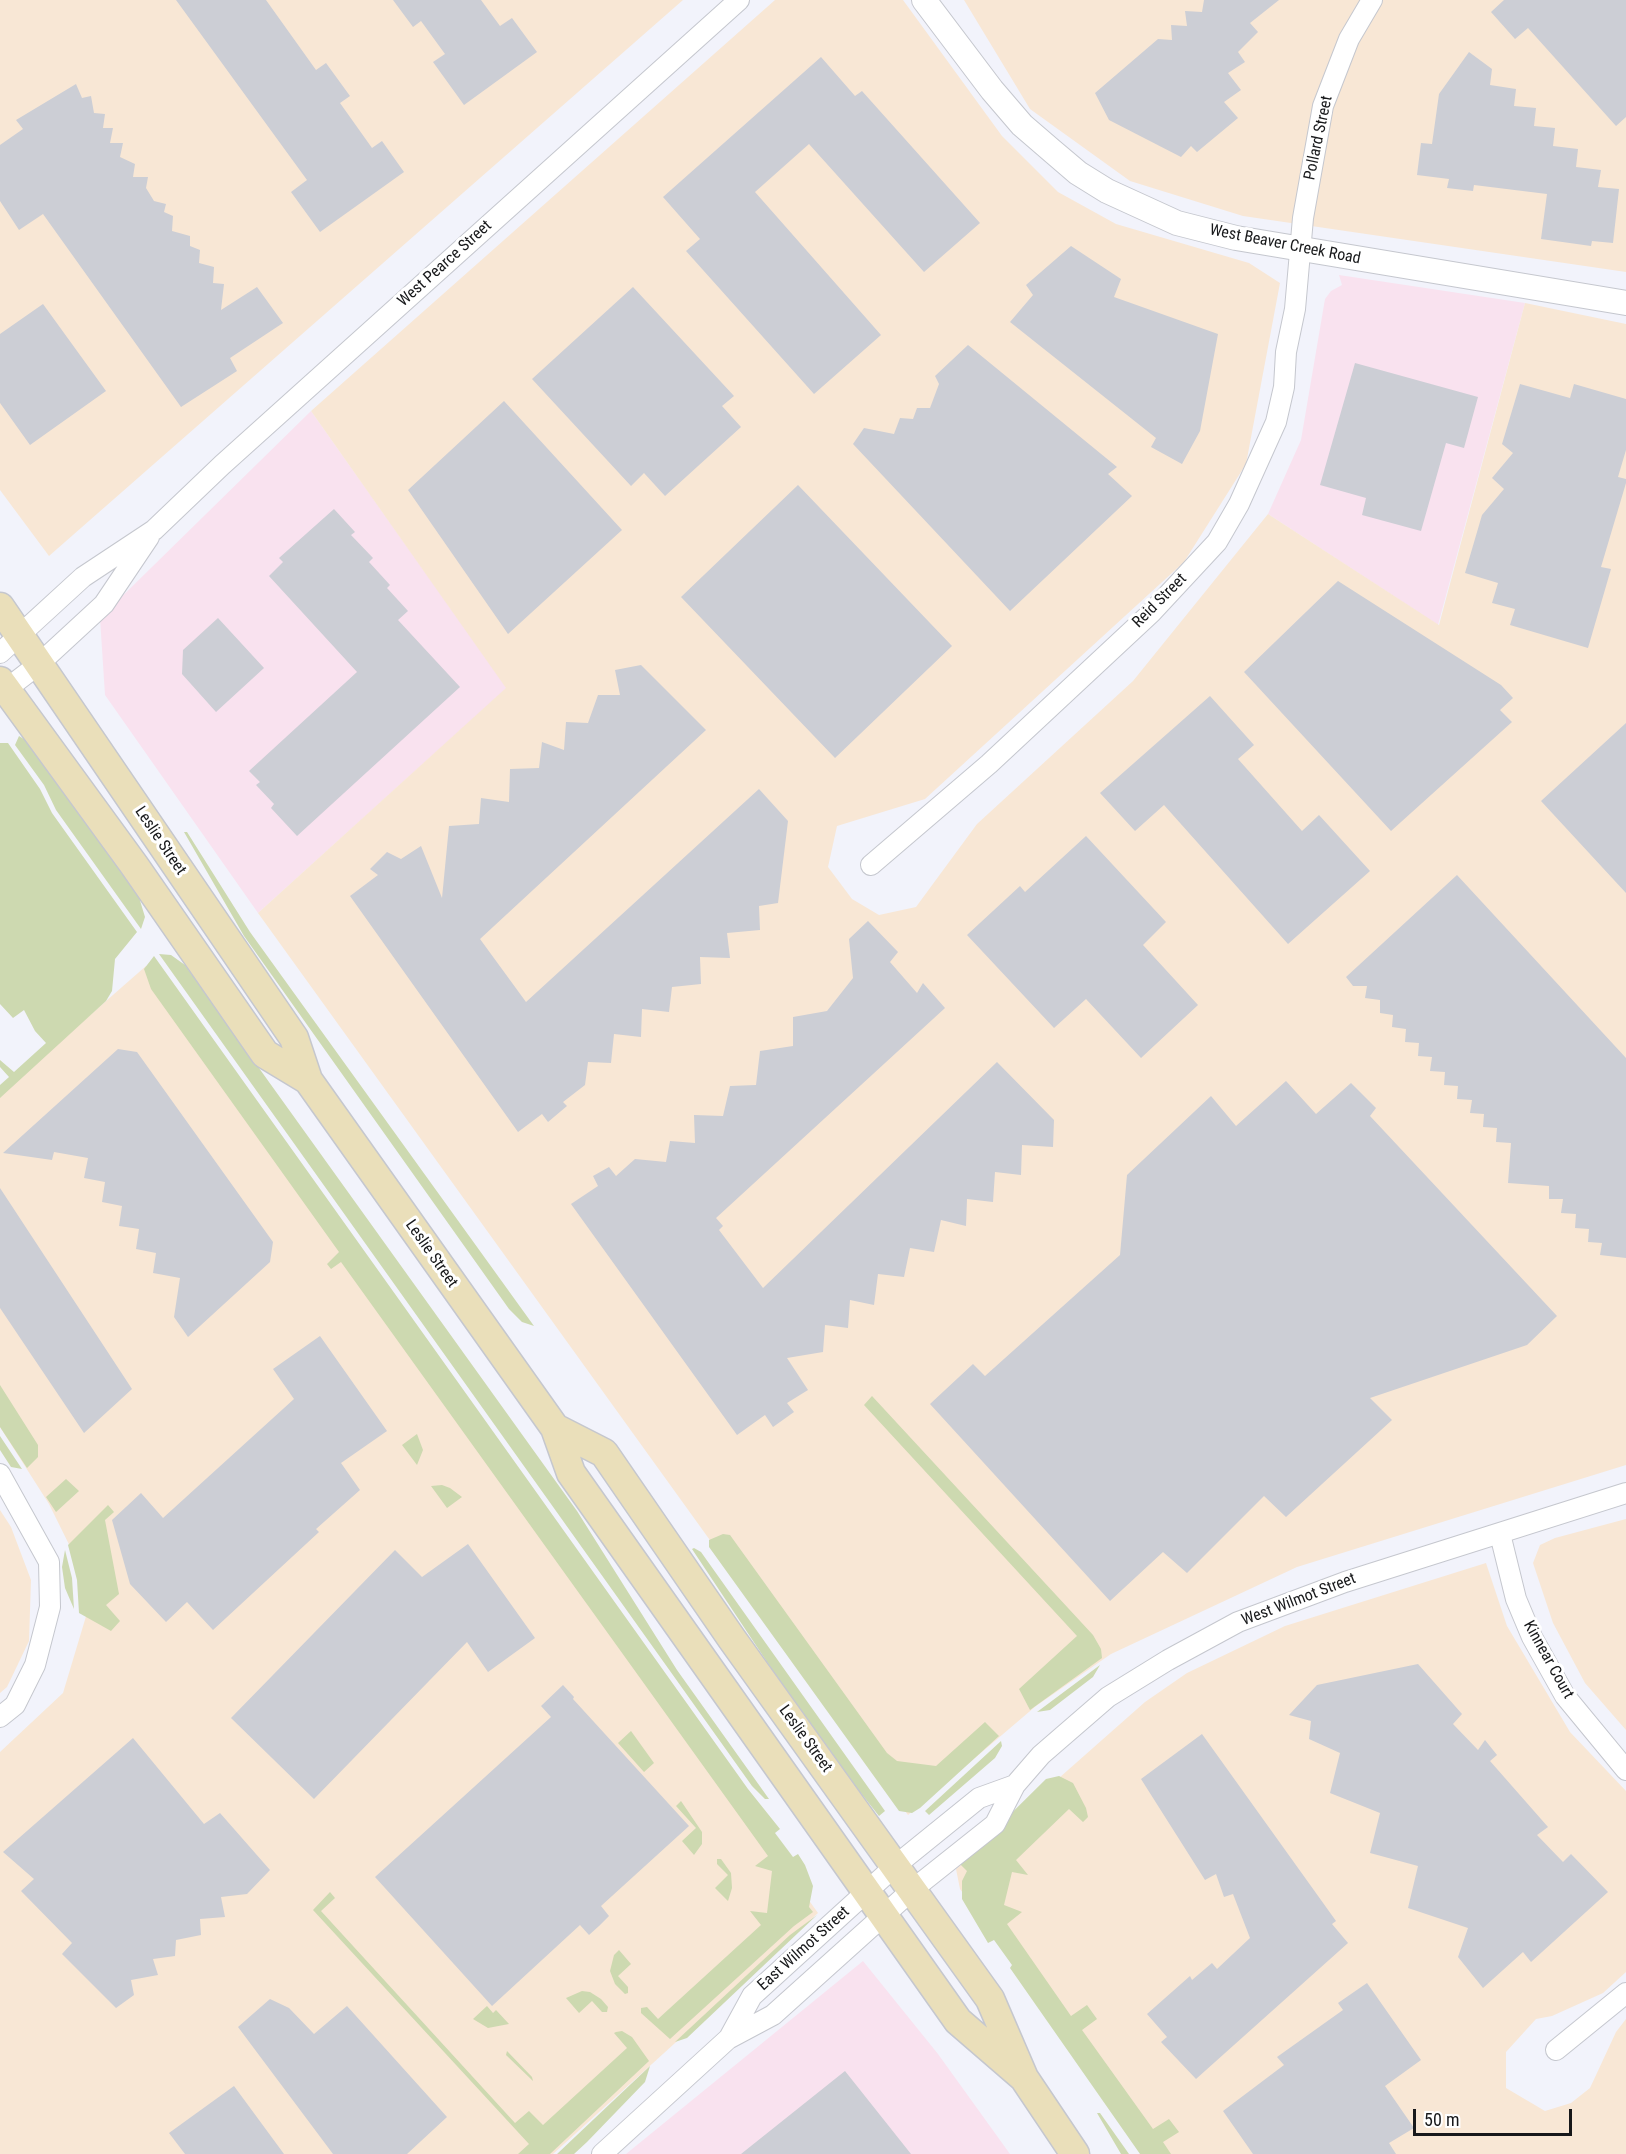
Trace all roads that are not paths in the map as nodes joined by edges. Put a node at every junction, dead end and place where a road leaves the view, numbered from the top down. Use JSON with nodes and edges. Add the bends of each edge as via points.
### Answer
{"nodes":[{"id":1,"x":739,"y":0,"type":"edge"},
{"id":2,"x":924,"y":0,"type":"edge"},
{"id":3,"x":1372,"y":0,"type":"edge"},
{"id":4,"x":1299,"y":249,"type":"junction"},
{"id":5,"x":1626,"y":303,"type":"edge"},
{"id":6,"x":154,"y":530,"type":"junction"},
{"id":7,"x":0,"y":608,"type":"edge"},
{"id":8,"x":10,"y":645,"type":"edge"},
{"id":9,"x":39,"y":664,"type":"junction"},
{"id":10,"x":2,"y":688,"type":"edge"},
{"id":11,"x":871,"y":865,"type":"dead end"},
{"id":12,"x":308,"y":1080,"type":"junction"},
{"id":13,"x":555,"y":1428,"type":"junction"},
{"id":14,"x":0,"y":1474,"type":"edge"},
{"id":15,"x":1626,"y":1493,"type":"edge"},
{"id":16,"x":1500,"y":1533,"type":"junction"},
{"id":17,"x":0,"y":1717,"type":"edge"},
{"id":18,"x":1626,"y":1770,"type":"edge"},
{"id":19,"x":1015,"y":1785,"type":"junction"},
{"id":20,"x":895,"y":1866,"type":"junction"},
{"id":21,"x":912,"y":1890,"type":"junction"},
{"id":22,"x":866,"y":1893,"type":"junction"},
{"id":23,"x":884,"y":1916,"type":"junction"},
{"id":24,"x":1626,"y":1994,"type":"edge"},
{"id":25,"x":728,"y":2039,"type":"junction"},
{"id":26,"x":1556,"y":2050,"type":"dead end"},
{"id":27,"x":1024,"y":2078,"type":"junction"},
{"id":28,"x":602,"y":2154,"type":"edge"},
{"id":29,"x":1075,"y":2154,"type":"edge"}],
"edges":[{"from":1,"to":6,"type":"street","name":"West Pearce Street"},
{"from":2,"to":4,"type":"street","name":"West Beaver Creek Road","via":[[1022,124],[1078,173],[1177,223]]},
{"from":3,"to":4,"type":"street","name":"Pollard Street","via":[[1349,39],[1323,106]]},
{"from":4,"to":5,"type":"street","name":"West Beaver Creek Road"},
{"from":4,"to":11,"type":"street","name":"Reid Street","via":[[1295,309],[1275,422],[1261,460],[1217,542],[1151,613],[990,764]]},
{"from":6,"to":8,"type":"street","name":"West Pearce Street","via":[[83,577]]},
{"from":6,"to":9,"type":"street","name":"West Pearce Street","via":[[104,604]]},
{"from":7,"to":8,"type":"main road","name":"Leslie Street"},
{"from":8,"to":9,"type":"main road","name":"Leslie Street"},
{"from":9,"to":10,"type":"street","name":"West Pearce Street"},
{"from":9,"to":12,"type":"main road","name":"Leslie Street","via":[[294,1038]]},
{"from":10,"to":12,"type":"main road","name":"Leslie Street","via":[[134,866],[265,1054]]},
{"from":12,"to":13,"type":"main road","name":"Leslie Street"},
{"from":13,"to":20,"type":"main road","name":"Leslie Street","via":[[604,1453]]},
{"from":13,"to":22,"type":"main road","name":"Leslie Street","via":[[572,1473]]},
{"from":14,"to":17,"type":"street","via":[[49,1562],[50,1607],[35,1665],[15,1705]]},
{"from":15,"to":16,"type":"street","name":"West Wilmot Street"},
{"from":16,"to":18,"type":"street","name":"Kinnear Court","via":[[1516,1599],[1532,1637],[1565,1696]]},
{"from":16,"to":19,"type":"street","name":"West Wilmot Street","via":[[1345,1582],[1238,1622],[1108,1697],[1041,1755]]},
{"from":19,"to":20,"type":"street","name":"West Wilmot Street","via":[[979,1798]]},
{"from":19,"to":21,"type":"street","name":"West Wilmot Street","via":[[995,1824]]},
{"from":20,"to":21,"type":"main road","name":"Leslie Street"},
{"from":20,"to":22,"type":"street","name":"East Wilmot Street"},
{"from":21,"to":23,"type":"street","name":"East Wilmot Street"},
{"from":21,"to":27,"type":"main road","name":"Leslie Street","via":[[990,1999]]},
{"from":22,"to":23,"type":"main road","name":"Leslie Street"},
{"from":22,"to":25,"type":"street","name":"East Wilmot Street","via":[[752,1996]]},
{"from":23,"to":25,"type":"street","name":"East Wilmot Street","via":[[773,2015]]},
{"from":23,"to":27,"type":"main road","name":"Leslie Street","via":[[958,2021]]},
{"from":24,"to":26,"type":"street"},
{"from":25,"to":28,"type":"street","name":"East Wilmot Street"},
{"from":27,"to":29,"type":"main road","name":"Leslie Street"}]}
